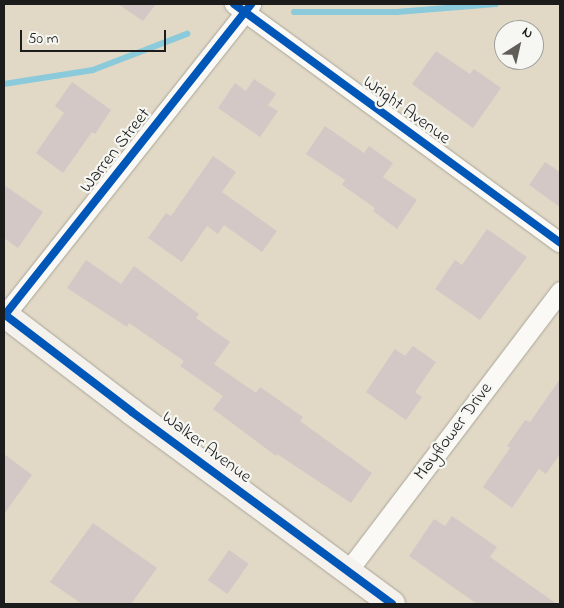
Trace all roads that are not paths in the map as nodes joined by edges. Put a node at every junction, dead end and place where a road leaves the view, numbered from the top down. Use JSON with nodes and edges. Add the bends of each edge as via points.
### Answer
{"nodes":[{"id":1,"x":243,"y":6,"type":"edge"},
{"id":2,"x":560,"y":243,"type":"edge"},
{"id":3,"x":560,"y":291,"type":"edge"},
{"id":4,"x":4,"y":315,"type":"edge"},
{"id":5,"x":347,"y":572,"type":"junction"},
{"id":6,"x":392,"y":604,"type":"edge"}],
"edges":[{"from":1,"to":2,"type":"street","name":"Wright Avenue"},
{"from":1,"to":4,"type":"street","name":"Warren Street"},
{"from":3,"to":5,"type":"street","name":"Mayflower Drive"},
{"from":4,"to":5,"type":"street","name":"Walker Avenue"},
{"from":5,"to":6,"type":"street","name":"Walker Avenue"}]}
